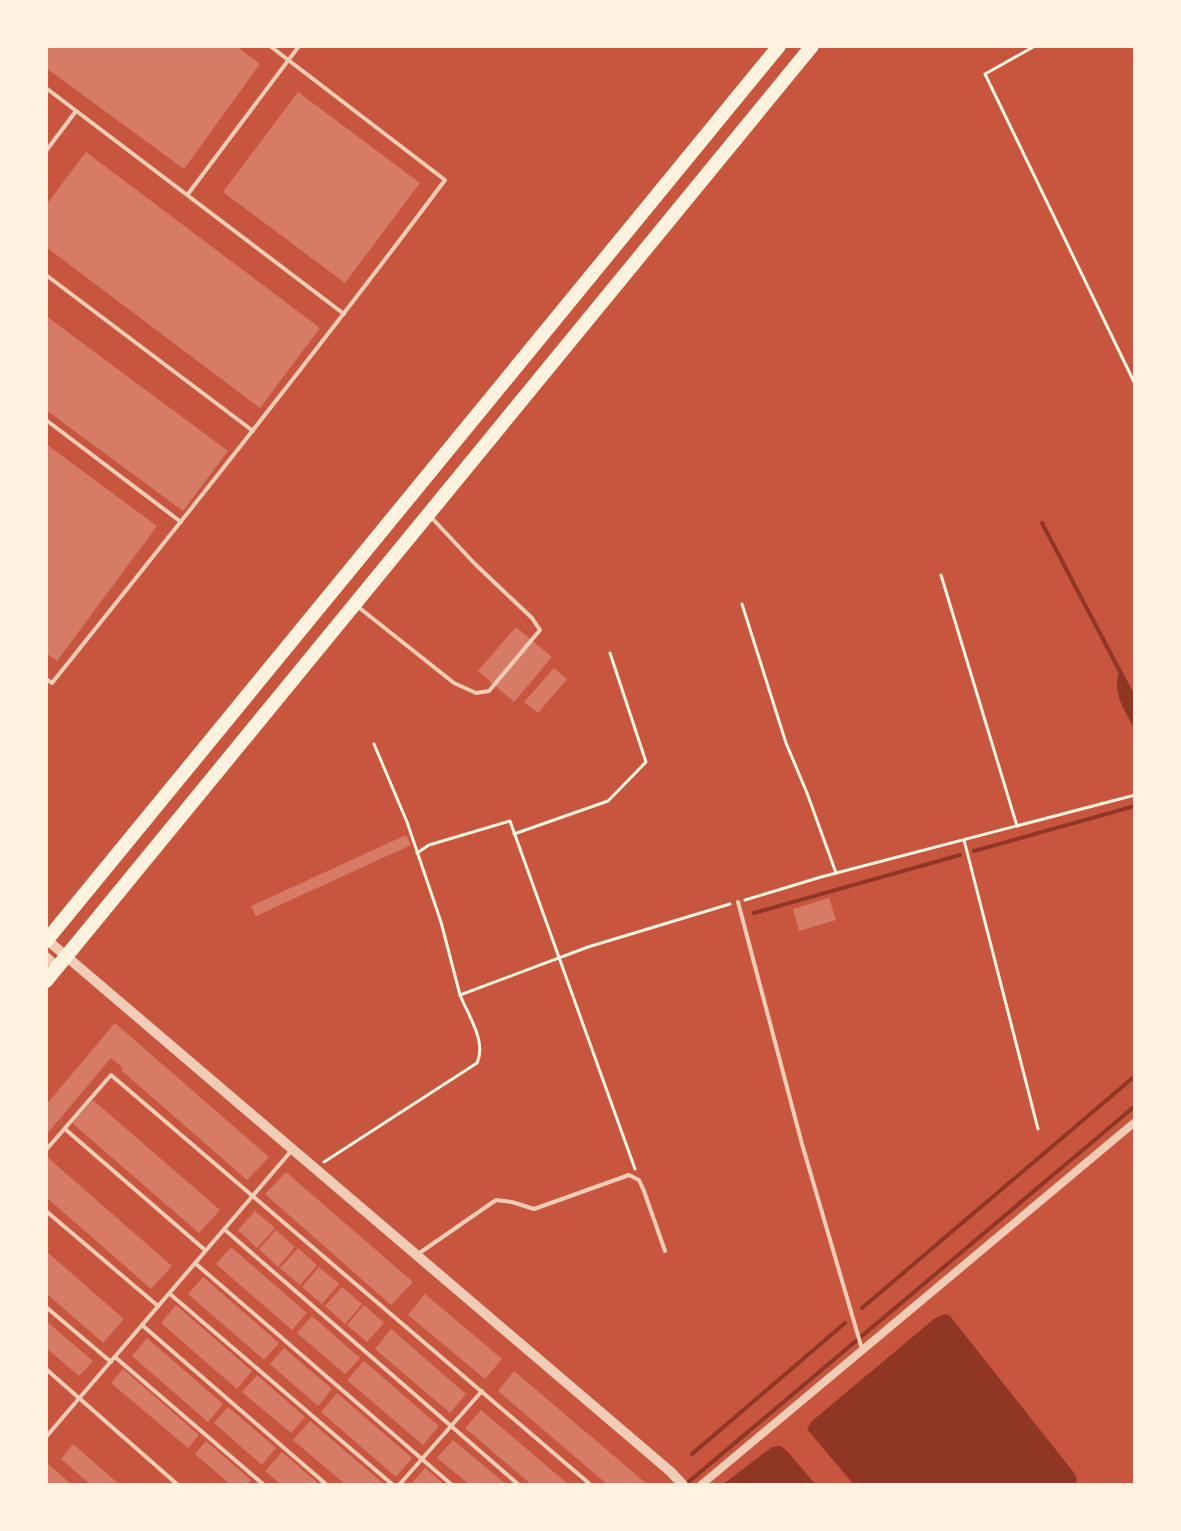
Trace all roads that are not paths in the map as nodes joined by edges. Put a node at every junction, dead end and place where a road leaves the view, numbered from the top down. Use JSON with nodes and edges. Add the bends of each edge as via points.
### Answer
{"nodes":[{"id":1,"x":270,"y":46,"type":"edge"},
{"id":2,"x":299,"y":46,"type":"edge"},
{"id":3,"x":779,"y":46,"type":"edge"},
{"id":4,"x":812,"y":46,"type":"edge"},
{"id":5,"x":289,"y":60,"type":"junction"},
{"id":6,"x":46,"y":88,"type":"edge"},
{"id":7,"x":76,"y":111,"type":"junction"},
{"id":8,"x":46,"y":151,"type":"edge"},
{"id":9,"x":188,"y":194,"type":"junction"},
{"id":10,"x":46,"y":275,"type":"edge"},
{"id":11,"x":344,"y":314,"type":"junction"},
{"id":12,"x":46,"y":420,"type":"edge"},
{"id":13,"x":253,"y":431,"type":"junction"},
{"id":14,"x":429,"y":514,"type":"junction"},
{"id":15,"x":181,"y":522,"type":"junction"},
{"id":16,"x":355,"y":604,"type":"junction"},
{"id":17,"x":46,"y":679,"type":"edge"},
{"id":18,"x":738,"y":902,"type":"road end"},
{"id":19,"x":46,"y":940,"type":"edge"},
{"id":20,"x":56,"y":961,"type":"edge"},
{"id":21,"x":46,"y":981,"type":"edge"},
{"id":22,"x":1135,"y":1122,"type":"edge"},
{"id":23,"x":65,"y":1129,"type":"junction"},
{"id":24,"x":46,"y":1150,"type":"edge"},
{"id":25,"x":292,"y":1150,"type":"junction"},
{"id":26,"x":253,"y":1196,"type":"junction"},
{"id":27,"x":46,"y":1211,"type":"edge"},
{"id":28,"x":224,"y":1229,"type":"junction"},
{"id":29,"x":206,"y":1250,"type":"junction"},
{"id":30,"x":665,"y":1251,"type":"dead end"},
{"id":31,"x":416,"y":1255,"type":"junction"},
{"id":32,"x":195,"y":1263,"type":"junction"},
{"id":33,"x":169,"y":1294,"type":"junction"},
{"id":34,"x":158,"y":1306,"type":"junction"},
{"id":35,"x":46,"y":1307,"type":"edge"},
{"id":36,"x":142,"y":1325,"type":"junction"},
{"id":37,"x":862,"y":1349,"type":"junction"},
{"id":38,"x":113,"y":1360,"type":"junction"},
{"id":39,"x":46,"y":1369,"type":"edge"},
{"id":40,"x":482,"y":1391,"type":"junction"},
{"id":41,"x":80,"y":1399,"type":"junction"},
{"id":42,"x":451,"y":1426,"type":"junction"},
{"id":43,"x":46,"y":1437,"type":"edge"},
{"id":44,"x":422,"y":1459,"type":"junction"},
{"id":45,"x":681,"y":1483,"type":"edge"},
{"id":46,"x":178,"y":1485,"type":"edge"},
{"id":47,"x":264,"y":1485,"type":"edge"},
{"id":48,"x":327,"y":1485,"type":"edge"},
{"id":49,"x":393,"y":1485,"type":"edge"},
{"id":50,"x":399,"y":1485,"type":"edge"},
{"id":51,"x":452,"y":1485,"type":"edge"},
{"id":52,"x":519,"y":1485,"type":"edge"},
{"id":53,"x":591,"y":1485,"type":"edge"},
{"id":54,"x":701,"y":1485,"type":"edge"}],
"edges":[{"from":1,"to":5,"type":"lane"},
{"from":2,"to":5,"type":"lane"},
{"from":3,"to":19,"type":"highway"},
{"from":4,"to":14,"type":"highway"},
{"from":5,"to":9,"type":"lane"},
{"from":5,"to":11,"type":"lane","via":[[445,180]]},
{"from":6,"to":7,"type":"lane"},
{"from":7,"to":8,"type":"lane"},
{"from":7,"to":9,"type":"lane"},
{"from":9,"to":11,"type":"lane"},
{"from":10,"to":13,"type":"lane"},
{"from":11,"to":13,"type":"lane"},
{"from":12,"to":15,"type":"lane"},
{"from":13,"to":15,"type":"lane"},
{"from":14,"to":16,"type":"highway"},
{"from":14,"to":16,"type":"lane","via":[[540,630],[489,691],[476,693],[454,683]]},
{"from":15,"to":17,"type":"lane","via":[[52,683]]},
{"from":16,"to":20,"type":"highway"},
{"from":18,"to":37,"type":"lane"},
{"from":19,"to":20,"type":"street"},
{"from":20,"to":21,"type":"highway"},
{"from":20,"to":25,"type":"street"},
{"from":22,"to":37,"type":"street"},
{"from":23,"to":24,"type":"lane"},
{"from":23,"to":26,"type":"lane","via":[[111,1075]]},
{"from":23,"to":29,"type":"lane"},
{"from":25,"to":26,"type":"lane"},
{"from":25,"to":31,"type":"street"},
{"from":26,"to":28,"type":"lane"},
{"from":26,"to":40,"type":"lane"},
{"from":27,"to":34,"type":"lane"},
{"from":28,"to":29,"type":"lane"},
{"from":28,"to":42,"type":"lane"},
{"from":29,"to":32,"type":"lane"},
{"from":30,"to":31,"type":"lane","via":[[639,1180],[629,1175],[534,1209],[496,1200]]},
{"from":31,"to":45,"type":"street"},
{"from":32,"to":33,"type":"lane"},
{"from":32,"to":44,"type":"lane"},
{"from":33,"to":34,"type":"lane"},
{"from":33,"to":49,"type":"lane"},
{"from":34,"to":36,"type":"lane"},
{"from":35,"to":38,"type":"lane"},
{"from":36,"to":38,"type":"lane"},
{"from":36,"to":48,"type":"lane"},
{"from":37,"to":54,"type":"street"},
{"from":38,"to":41,"type":"lane"},
{"from":38,"to":47,"type":"lane"},
{"from":39,"to":41,"type":"lane"},
{"from":40,"to":42,"type":"lane"},
{"from":40,"to":53,"type":"lane"},
{"from":41,"to":43,"type":"lane"},
{"from":41,"to":46,"type":"lane"},
{"from":42,"to":44,"type":"lane"},
{"from":42,"to":52,"type":"lane"},
{"from":44,"to":50,"type":"lane"},
{"from":44,"to":51,"type":"lane"}]}
